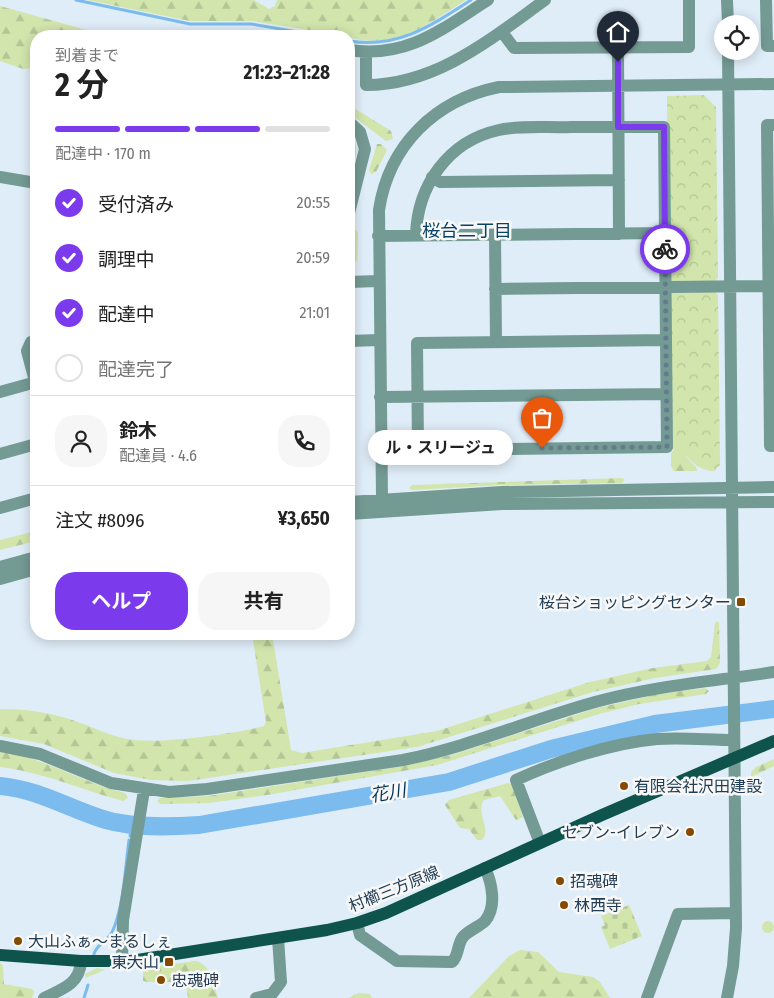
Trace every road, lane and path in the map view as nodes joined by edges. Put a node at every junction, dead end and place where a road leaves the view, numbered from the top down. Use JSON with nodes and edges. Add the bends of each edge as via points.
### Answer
{"nodes":[{"id":1,"x":488,"y":0,"type":"edge"},
{"id":2,"x":545,"y":0,"type":"edge"},
{"id":3,"x":688,"y":0,"type":"edge"},
{"id":4,"x":727,"y":0,"type":"edge"},
{"id":5,"x":766,"y":0,"type":"edge"},
{"id":6,"x":728,"y":15,"type":"edge"},
{"id":7,"x":502,"y":32,"type":"junction"},
{"id":8,"x":774,"y":46,"type":"edge"},
{"id":9,"x":618,"y":47,"type":"junction"},
{"id":10,"x":355,"y":51,"type":"edge"},
{"id":11,"x":366,"y":52,"type":"junction"},
{"id":12,"x":728,"y":60,"type":"edge"},
{"id":13,"x":728,"y":84,"type":"junction"},
{"id":14,"x":774,"y":84,"type":"edge"},
{"id":15,"x":618,"y":85,"type":"junction"},
{"id":16,"x":774,"y":125,"type":"edge"},
{"id":17,"x":355,"y":127,"type":"edge"},
{"id":18,"x":618,"y":127,"type":"junction"},
{"id":19,"x":432,"y":177,"type":"junction"},
{"id":20,"x":0,"y":178,"type":"edge"},
{"id":21,"x":771,"y":179,"type":"edge"},
{"id":22,"x":619,"y":180,"type":"junction"},
{"id":23,"x":30,"y":182,"type":"edge"},
{"id":24,"x":355,"y":189,"type":"edge"},
{"id":25,"x":771,"y":232,"type":"edge"},
{"id":26,"x":665,"y":233,"type":"junction"},
{"id":27,"x":620,"y":234,"type":"junction"},
{"id":28,"x":495,"y":235,"type":"junction"},
{"id":29,"x":378,"y":236,"type":"junction"},
{"id":30,"x":416,"y":236,"type":"junction"},
{"id":31,"x":355,"y":282,"type":"edge"},
{"id":32,"x":378,"y":282,"type":"junction"},
{"id":33,"x":730,"y":286,"type":"junction"},
{"id":34,"x":771,"y":286,"type":"edge"},
{"id":35,"x":665,"y":287,"type":"junction"},
{"id":36,"x":495,"y":289,"type":"junction"},
{"id":37,"x":772,"y":339,"type":"edge"},
{"id":38,"x":379,"y":340,"type":"junction"},
{"id":39,"x":666,"y":340,"type":"junction"},
{"id":40,"x":355,"y":341,"type":"edge"},
{"id":41,"x":496,"y":342,"type":"junction"},
{"id":42,"x":30,"y":344,"type":"edge"},
{"id":43,"x":30,"y":362,"type":"edge"},
{"id":44,"x":30,"y":384,"type":"edge"},
{"id":45,"x":0,"y":392,"type":"edge"},
{"id":46,"x":772,"y":393,"type":"edge"},
{"id":47,"x":666,"y":394,"type":"junction"},
{"id":48,"x":418,"y":396,"type":"junction"},
{"id":49,"x":380,"y":397,"type":"junction"},
{"id":50,"x":30,"y":446,"type":"edge"},
{"id":51,"x":774,"y":446,"type":"edge"},
{"id":52,"x":0,"y":454,"type":"edge"},
{"id":53,"x":774,"y":487,"type":"edge"},
{"id":54,"x":732,"y":488,"type":"junction"},
{"id":55,"x":382,"y":499,"type":"junction"},
{"id":56,"x":30,"y":500,"type":"edge"},
{"id":57,"x":355,"y":501,"type":"edge"},
{"id":58,"x":732,"y":502,"type":"junction"},
{"id":59,"x":774,"y":502,"type":"edge"},
{"id":60,"x":0,"y":508,"type":"edge"},
{"id":61,"x":355,"y":514,"type":"edge"},
{"id":62,"x":30,"y":559,"type":"edge"},
{"id":63,"x":0,"y":567,"type":"edge"},
{"id":64,"x":30,"y":572,"type":"edge"},
{"id":65,"x":0,"y":579,"type":"edge"},
{"id":66,"x":774,"y":672,"type":"edge"},
{"id":67,"x":734,"y":678,"type":"junction"},
{"id":68,"x":734,"y":735,"type":"junction"},
{"id":69,"x":774,"y":741,"type":"edge"},
{"id":70,"x":0,"y":746,"type":"edge"},
{"id":71,"x":735,"y":758,"type":"junction"},
{"id":72,"x":144,"y":790,"type":"junction"},
{"id":73,"x":540,"y":843,"type":"junction"},
{"id":74,"x":485,"y":868,"type":"junction"},
{"id":75,"x":736,"y":913,"type":"junction"},
{"id":76,"x":357,"y":923,"type":"junction"},
{"id":77,"x":278,"y":938,"type":"junction"},
{"id":78,"x":0,"y":955,"type":"edge"},
{"id":79,"x":81,"y":961,"type":"junction"},
{"id":80,"x":122,"y":961,"type":"junction"},
{"id":81,"x":278,"y":994,"type":"edge"},
{"id":82,"x":44,"y":998,"type":"edge"},
{"id":83,"x":256,"y":998,"type":"edge"},
{"id":84,"x":647,"y":998,"type":"edge"},
{"id":85,"x":727,"y":998,"type":"edge"}],
"edges":[{"from":1,"to":11,"type":"street","via":[[421,42],[394,51]]},
{"from":2,"to":7,"type":"street"},
{"from":3,"to":9,"type":"street","via":[[689,46]]},
{"from":4,"to":6,"type":"street"},
{"from":5,"to":8,"type":"street","via":[[767,46]]},
{"from":7,"to":9,"type":"street","via":[[514,48]]},
{"from":7,"to":11,"type":"street","via":[[439,70],[401,82],[366,85]]},
{"from":9,"to":15,"type":"street"},
{"from":10,"to":11,"type":"street"},
{"from":12,"to":13,"type":"street"},
{"from":13,"to":14,"type":"street"},
{"from":13,"to":15,"type":"street"},
{"from":13,"to":33,"type":"street"},
{"from":15,"to":18,"type":"street"},
{"from":15,"to":29,"type":"street","via":[[499,87],[474,94],[438,111],[410,138],[392,166],[381,197]]},
{"from":16,"to":21,"type":"street","via":[[767,126]]},
{"from":17,"to":24,"type":"street","via":[[360,132],[365,149]]},
{"from":18,"to":19,"type":"street","via":[[498,130],[465,144],[446,159]]},
{"from":18,"to":22,"type":"street"},
{"from":18,"to":26,"type":"street","via":[[664,127]]},
{"from":19,"to":22,"type":"street","via":[[440,182]]},
{"from":19,"to":30,"type":"street","via":[[420,206]]},
{"from":20,"to":23,"type":"street"},
{"from":21,"to":25,"type":"street"},
{"from":22,"to":27,"type":"street"},
{"from":25,"to":34,"type":"street"},
{"from":26,"to":27,"type":"street"},
{"from":26,"to":35,"type":"street"},
{"from":27,"to":28,"type":"street"},
{"from":28,"to":30,"type":"street"},
{"from":28,"to":36,"type":"street"},
{"from":29,"to":30,"type":"street"},
{"from":29,"to":32,"type":"street"},
{"from":31,"to":32,"type":"street"},
{"from":32,"to":38,"type":"street"},
{"from":33,"to":34,"type":"street"},
{"from":33,"to":35,"type":"street"},
{"from":33,"to":54,"type":"street"},
{"from":34,"to":37,"type":"street"},
{"from":35,"to":36,"type":"street"},
{"from":35,"to":39,"type":"street"},
{"from":36,"to":41,"type":"street"},
{"from":37,"to":46,"type":"street"},
{"from":38,"to":40,"type":"street"},
{"from":38,"to":49,"type":"street"},
{"from":39,"to":41,"type":"street"},
{"from":39,"to":47,"type":"street"},
{"from":41,"to":48,"type":"street","via":[[417,343]]},
{"from":42,"to":43,"type":"street","via":[[27,351]]},
{"from":44,"to":45,"type":"street"},
{"from":46,"to":51,"type":"street","via":[[770,446]]},
{"from":47,"to":48,"type":"street"},
{"from":47,"to":48,"type":"street","via":[[667,447],[418,450]]},
{"from":48,"to":49,"type":"street"},
{"from":49,"to":55,"type":"street"},
{"from":50,"to":52,"type":"street"},
{"from":53,"to":54,"type":"street"},
{"from":54,"to":55,"type":"street","via":[[502,492]]},
{"from":54,"to":58,"type":"street"},
{"from":55,"to":57,"type":"street"},
{"from":56,"to":60,"type":"street"},
{"from":58,"to":59,"type":"street"},
{"from":58,"to":61,"type":"street","via":[[502,504]]},
{"from":58,"to":67,"type":"street"},
{"from":62,"to":63,"type":"street"},
{"from":64,"to":65,"type":"street"},
{"from":66,"to":67,"type":"street"},
{"from":67,"to":68,"type":"street"},
{"from":67,"to":72,"type":"street","via":[[616,696],[436,753],[403,760],[198,790]]},
{"from":68,"to":71,"type":"street"},
{"from":68,"to":73,"type":"street","via":[[636,742],[539,769],[516,780]]},
{"from":69,"to":71,"type":"main road","name":"村櫛三方原線"},
{"from":70,"to":72,"type":"street","via":[[40,754],[93,777]]},
{"from":71,"to":73,"type":"main road","name":"村櫛三方原線"},
{"from":71,"to":75,"type":"street"},
{"from":72,"to":80,"type":"street","via":[[123,920]]},
{"from":73,"to":74,"type":"main road","name":"村櫛三方原線"},
{"from":74,"to":76,"type":"main road","name":"村櫛三方原線"},
{"from":74,"to":76,"type":"street","via":[[492,897],[491,910],[485,921],[463,937],[452,962],[397,961],[360,936]]},
{"from":75,"to":84,"type":"street","via":[[678,914]]},
{"from":75,"to":85,"type":"street","via":[[735,947]]},
{"from":76,"to":77,"type":"main road","name":"村櫛三方原線"},
{"from":77,"to":80,"type":"main road","name":"村櫛三方原線"},
{"from":77,"to":81,"type":"street","via":[[281,982]]},
{"from":78,"to":79,"type":"main road","name":"村櫛三方原線"},
{"from":79,"to":80,"type":"main road","name":"村櫛三方原線"},
{"from":79,"to":82,"type":"street","via":[[74,981]]},
{"from":81,"to":83,"type":"street"}]}
